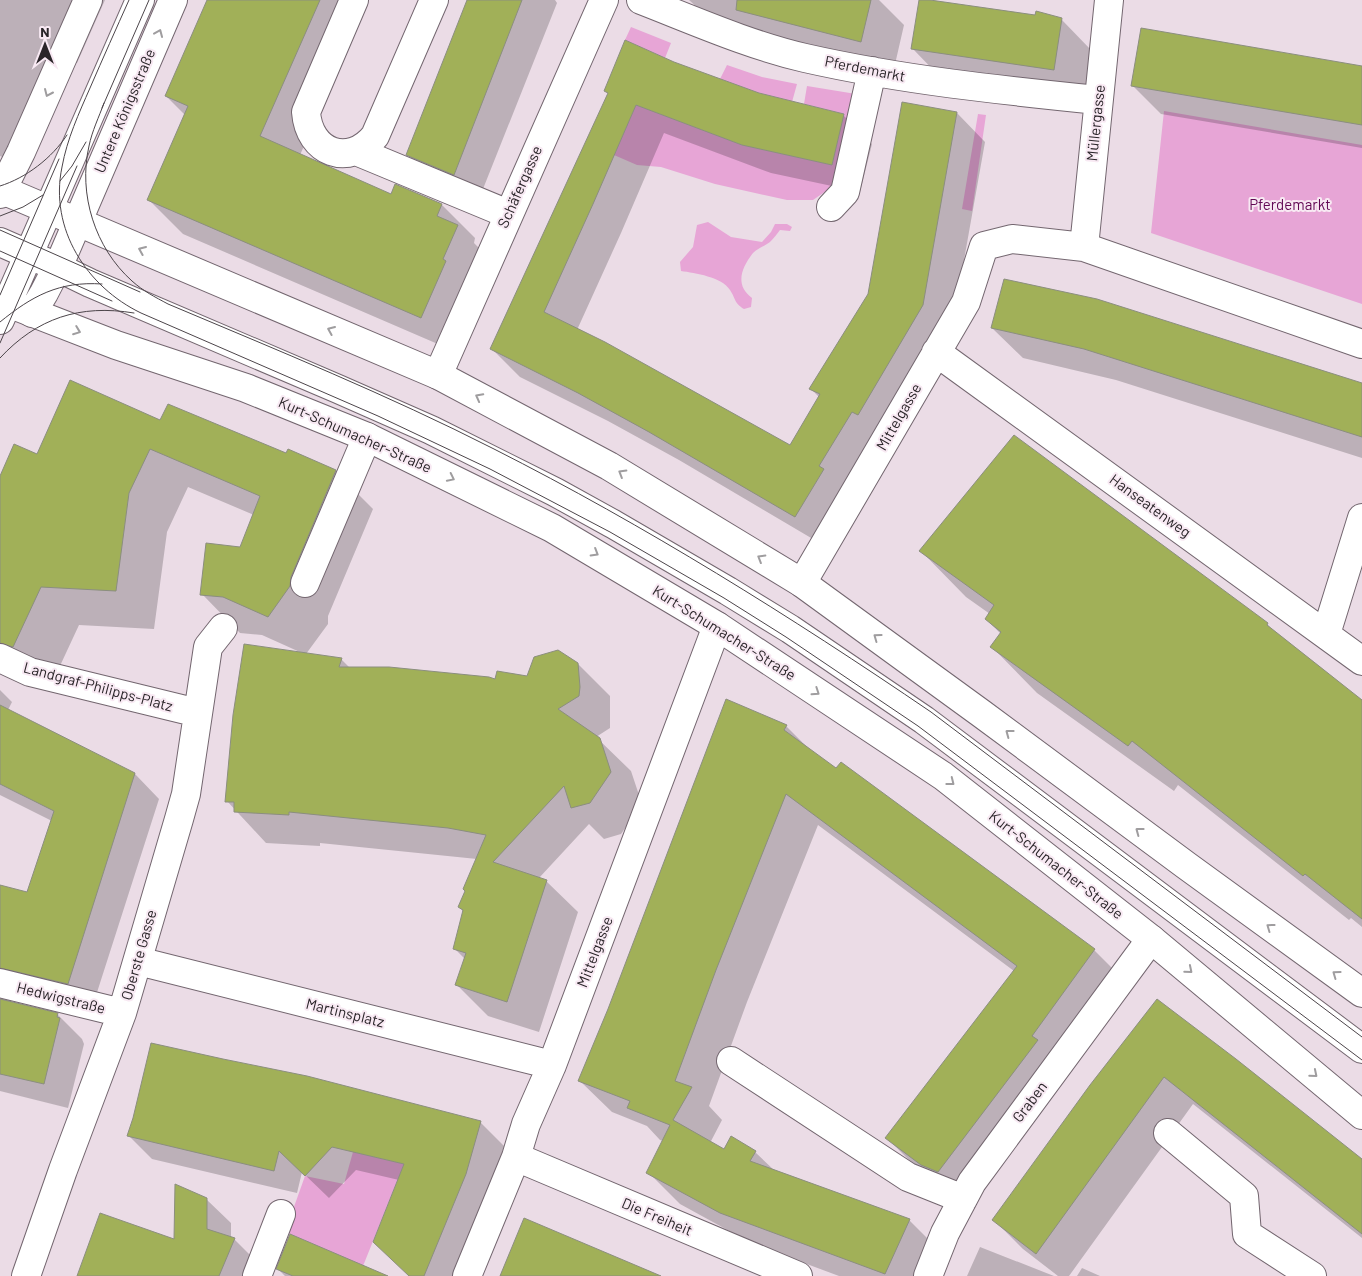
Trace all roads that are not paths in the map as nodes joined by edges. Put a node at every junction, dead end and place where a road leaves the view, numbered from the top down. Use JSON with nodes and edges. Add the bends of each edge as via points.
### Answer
{"nodes":[{"id":1,"x":88,"y":0,"type":"edge"},
{"id":2,"x":140,"y":0,"type":"edge"},
{"id":3,"x":173,"y":0,"type":"edge"},
{"id":4,"x":354,"y":0,"type":"edge"},
{"id":5,"x":434,"y":0,"type":"edge"},
{"id":6,"x":604,"y":0,"type":"edge"},
{"id":7,"x":641,"y":0,"type":"edge"},
{"id":8,"x":1109,"y":0,"type":"edge"},
{"id":9,"x":872,"y":71,"type":"junction"},
{"id":10,"x":1098,"y":100,"type":"junction"},
{"id":11,"x":356,"y":151,"type":"junction"},
{"id":12,"x":1,"y":191,"type":"edge"},
{"id":13,"x":831,"y":207,"type":"dead end"},
{"id":14,"x":48,"y":209,"type":"junction"},
{"id":15,"x":508,"y":214,"type":"junction"},
{"id":16,"x":77,"y":222,"type":"junction"},
{"id":17,"x":0,"y":242,"type":"edge"},
{"id":18,"x":1084,"y":247,"type":"junction"},
{"id":19,"x":29,"y":254,"type":"junction"},
{"id":20,"x":57,"y":267,"type":"junction"},
{"id":21,"x":10,"y":309,"type":"edge"},
{"id":22,"x":1362,"y":344,"type":"edge"},
{"id":23,"x":936,"y":352,"type":"junction"},
{"id":24,"x":438,"y":375,"type":"junction"},
{"id":25,"x":246,"y":388,"type":"junction"},
{"id":26,"x":338,"y":389,"type":"junction"},
{"id":27,"x":367,"y":437,"type":"junction"},
{"id":28,"x":1362,"y":518,"type":"edge"},
{"id":29,"x":305,"y":583,"type":"dead end"},
{"id":30,"x":802,"y":583,"type":"junction"},
{"id":31,"x":717,"y":626,"type":"junction"},
{"id":32,"x":223,"y":628,"type":"dead end"},
{"id":33,"x":1326,"y":634,"type":"junction"},
{"id":34,"x":0,"y":658,"type":"edge"},
{"id":35,"x":1362,"y":661,"type":"edge"},
{"id":36,"x":198,"y":713,"type":"junction"},
{"id":37,"x":1151,"y":939,"type":"junction"},
{"id":38,"x":138,"y":961,"type":"junction"},
{"id":39,"x":0,"y":983,"type":"edge"},
{"id":40,"x":1362,"y":993,"type":"edge"},
{"id":41,"x":122,"y":1013,"type":"junction"},
{"id":42,"x":1362,"y":1048,"type":"edge"},
{"id":43,"x":731,"y":1061,"type":"dead end"},
{"id":44,"x":552,"y":1065,"type":"junction"},
{"id":45,"x":1362,"y":1114,"type":"edge"},
{"id":46,"x":1168,"y":1133,"type":"dead end"},
{"id":47,"x":516,"y":1156,"type":"junction"},
{"id":48,"x":963,"y":1199,"type":"junction"},
{"id":49,"x":281,"y":1214,"type":"dead end"},
{"id":50,"x":26,"y":1276,"type":"edge"},
{"id":51,"x":256,"y":1276,"type":"edge"},
{"id":52,"x":467,"y":1276,"type":"edge"},
{"id":53,"x":798,"y":1276,"type":"edge"},
{"id":54,"x":928,"y":1276,"type":"edge"},
{"id":55,"x":1312,"y":1276,"type":"edge"}],
"edges":[{"from":1,"to":12,"type":"street","one_way":true},
{"from":2,"to":14,"type":"street"},
{"from":16,"to":3,"type":"street","name":"Untere Königsstraße","one_way":true},
{"from":4,"to":11,"type":"street","via":[[306,112],[307,125],[320,146],[332,152]]},
{"from":5,"to":11,"type":"street","via":[[375,136]]},
{"from":6,"to":15,"type":"street","name":"Schäfergasse"},
{"from":7,"to":9,"type":"street","name":"Pferdemarkt","via":[[738,38],[804,58]]},
{"from":8,"to":10,"type":"street","name":"Müllergasse"},
{"from":9,"to":10,"type":"street","name":"Pferdemarkt","via":[[969,86]]},
{"from":9,"to":13,"type":"street","via":[[845,192]]},
{"from":10,"to":18,"type":"street","name":"Müllergasse"},
{"from":11,"to":15,"type":"street"},
{"from":12,"to":14,"type":"street"},
{"from":14,"to":16,"type":"street"},
{"from":14,"to":19,"type":"street"},
{"from":15,"to":24,"type":"street","name":"Schäfergasse"},
{"from":16,"to":20,"type":"street","name":"Untere Königsstraße"},
{"from":24,"to":16,"type":"street","one_way":true},
{"from":17,"to":19,"type":"street"},
{"from":18,"to":22,"type":"street"},
{"from":18,"to":23,"type":"street","name":"Mittelgasse","via":[[1012,239],[984,246],[966,302]]},
{"from":19,"to":20,"type":"street"},
{"from":19,"to":21,"type":"street"},
{"from":20,"to":21,"type":"street","name":"Untere Königsstraße","via":[[44,293]]},
{"from":20,"to":26,"type":"street"},
{"from":21,"to":25,"type":"street","name":"Kurt-Schumacher-Straße","one_way":true},
{"from":23,"to":30,"type":"street","name":"Mittelgasse"},
{"from":23,"to":33,"type":"street","name":"Hanseatenweg"},
{"from":30,"to":24,"type":"street","one_way":true,"via":[[609,466]]},
{"from":25,"to":26,"type":"street"},
{"from":25,"to":27,"type":"street","name":"Kurt-Schumacher-Straße"},
{"from":26,"to":42,"type":"street","via":[[431,430],[555,492],[790,629],[924,720]]},
{"from":27,"to":29,"type":"street"},
{"from":27,"to":31,"type":"street","name":"Kurt-Schumacher-Straße","one_way":true,"via":[[552,528]]},
{"from":28,"to":33,"type":"street"},
{"from":40,"to":30,"type":"street","one_way":true},
{"from":31,"to":37,"type":"street","name":"Kurt-Schumacher-Straße","one_way":true,"via":[[943,776]]},
{"from":31,"to":44,"type":"street","name":"Mittelgasse"},
{"from":32,"to":36,"type":"street","name":"Oberste Gasse","via":[[208,647]]},
{"from":33,"to":35,"type":"street","name":"Hanseatenweg"},
{"from":34,"to":36,"type":"street","name":"Landgraf-Philipps-Platz","via":[[30,672]]},
{"from":36,"to":38,"type":"street","name":"Oberste Gasse","via":[[186,794]]},
{"from":37,"to":45,"type":"street","name":"Kurt-Schumacher-Straße","one_way":true},
{"from":37,"to":48,"type":"street","name":"Graben","via":[[1002,1139]]},
{"from":38,"to":41,"type":"street","name":"Oberste Gasse"},
{"from":38,"to":44,"type":"street","name":"Martinsplatz"},
{"from":39,"to":41,"type":"street","name":"Hedwigstraße"},
{"from":41,"to":50,"type":"street","name":"Oberste Gasse"},
{"from":43,"to":48,"type":"street","via":[[908,1177]]},
{"from":44,"to":47,"type":"street","name":"Mittelgasse"},
{"from":46,"to":55,"type":"street","via":[[1244,1196],[1247,1234]]},
{"from":47,"to":52,"type":"street","name":"Mittelgasse"},
{"from":47,"to":53,"type":"street","name":"Die Freiheit"},
{"from":48,"to":54,"type":"street","name":"Graben"},
{"from":49,"to":51,"type":"street"}]}
